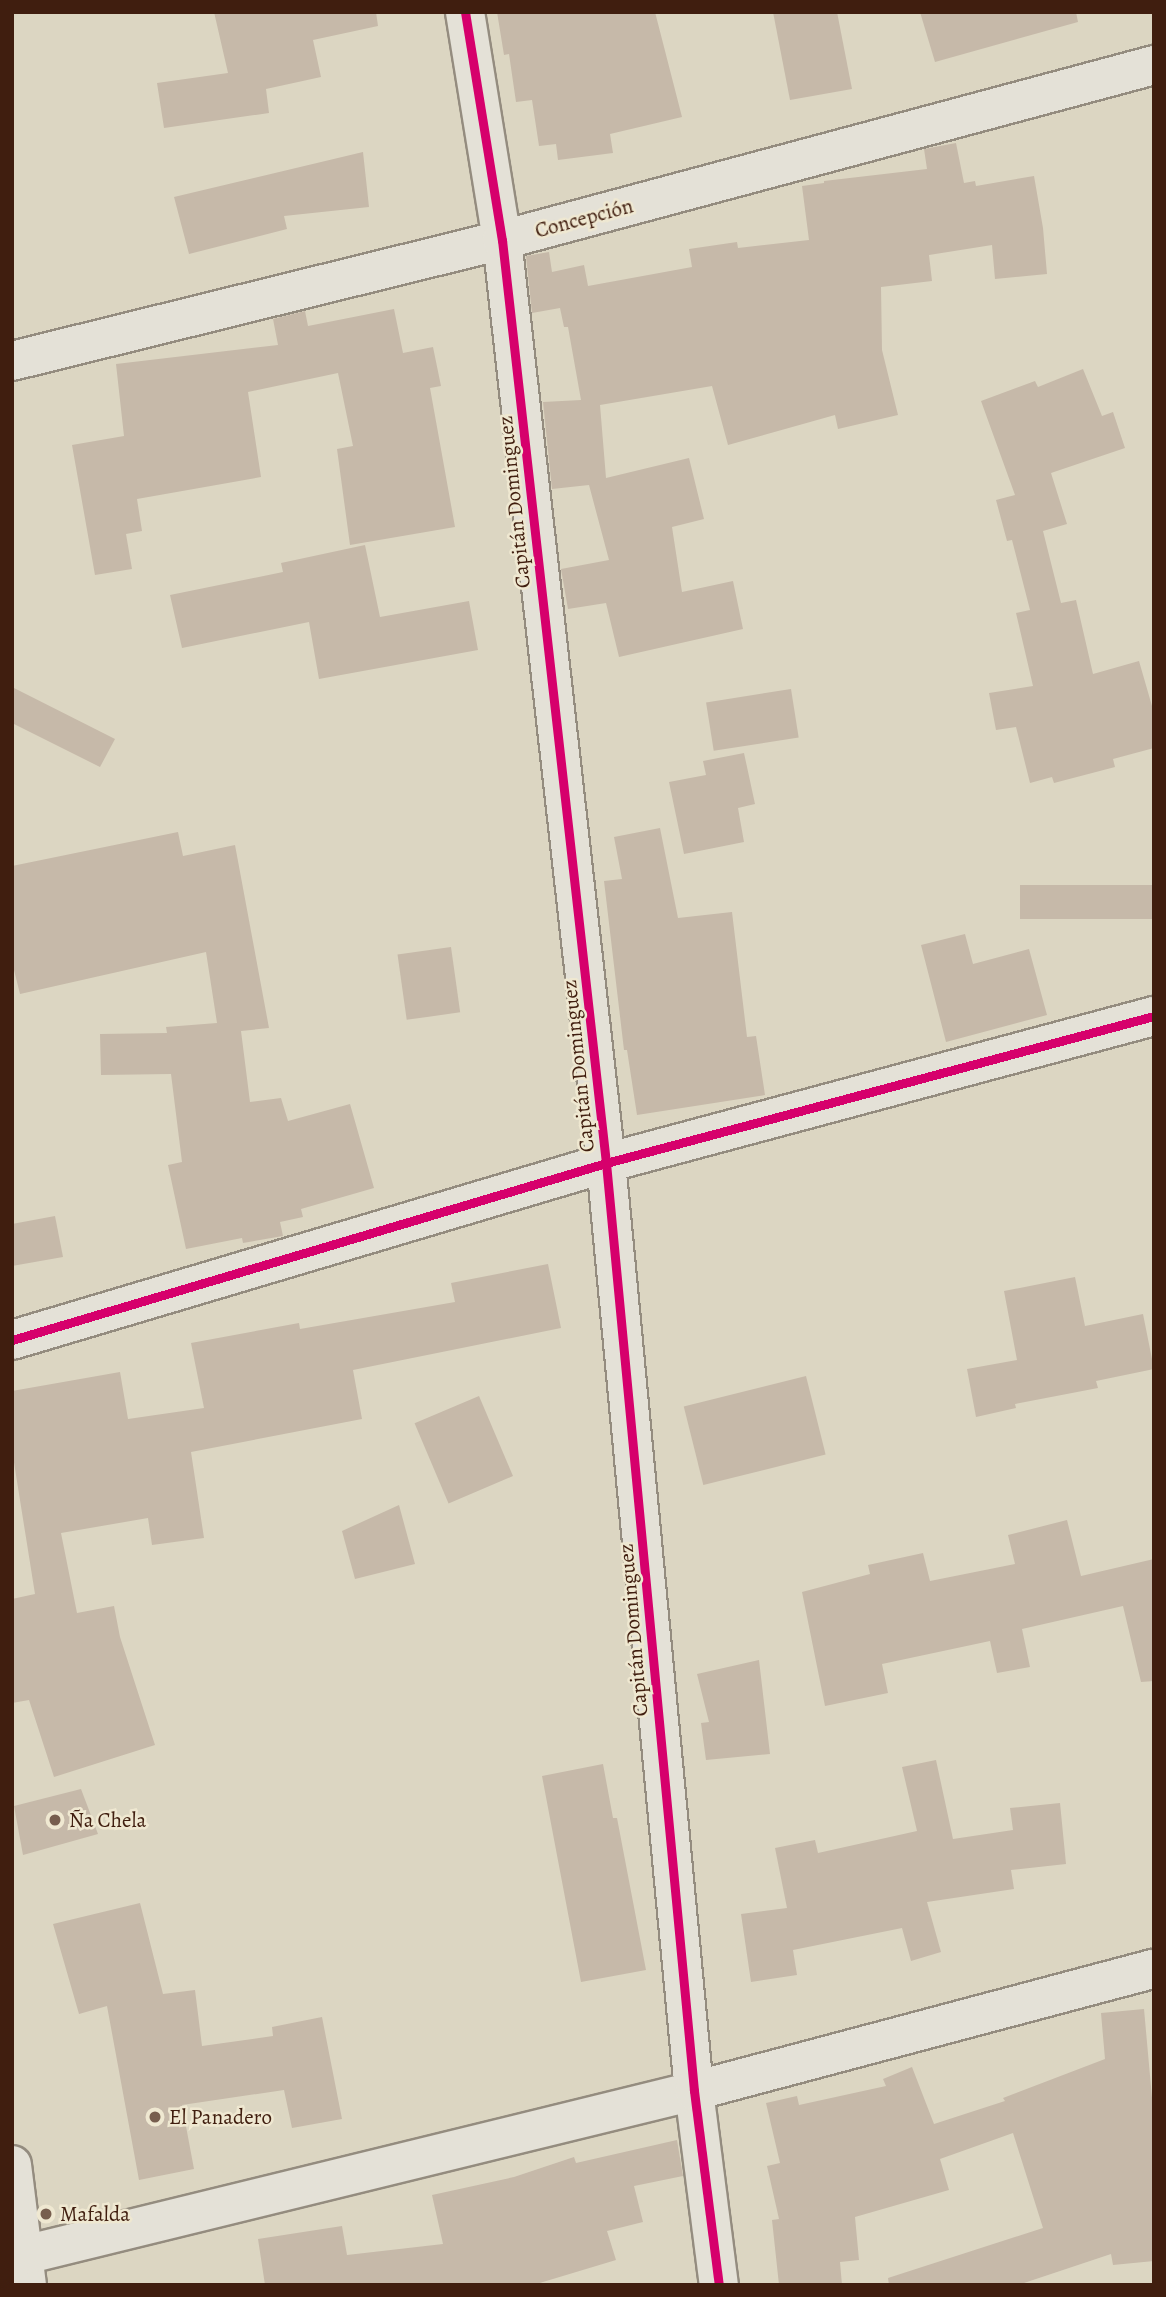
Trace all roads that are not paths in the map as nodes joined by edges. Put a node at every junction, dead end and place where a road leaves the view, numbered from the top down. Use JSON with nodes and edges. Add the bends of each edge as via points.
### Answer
{"nodes":[{"id":1,"x":466,"y":12,"type":"edge"},
{"id":2,"x":1154,"y":65,"type":"edge"},
{"id":3,"x":502,"y":240,"type":"junction"},
{"id":4,"x":12,"y":360,"type":"edge"},
{"id":5,"x":1154,"y":1016,"type":"edge"},
{"id":6,"x":606,"y":1163,"type":"junction"},
{"id":7,"x":12,"y":1340,"type":"edge"},
{"id":8,"x":1154,"y":1969,"type":"edge"},
{"id":9,"x":694,"y":2091,"type":"junction"},
{"id":10,"x":12,"y":2165,"type":"edge"},
{"id":11,"x":21,"y":2266,"type":"edge"},
{"id":12,"x":719,"y":2285,"type":"edge"}],
"edges":[{"from":1,"to":3,"type":"street","name":"Capitán Dominguez"},
{"from":2,"to":3,"type":"street","name":"Concepción"},
{"from":3,"to":4,"type":"street","name":"Concepción"},
{"from":3,"to":6,"type":"street","name":"Capitán Dominguez"},
{"from":5,"to":6,"type":"street"},
{"from":6,"to":7,"type":"street"},
{"from":6,"to":9,"type":"street","name":"Capitán Dominguez"},
{"from":8,"to":9,"type":"street"},
{"from":9,"to":11,"type":"street"},
{"from":9,"to":12,"type":"street","name":"Capitán Dominguez"},
{"from":10,"to":11,"type":"street"}]}
